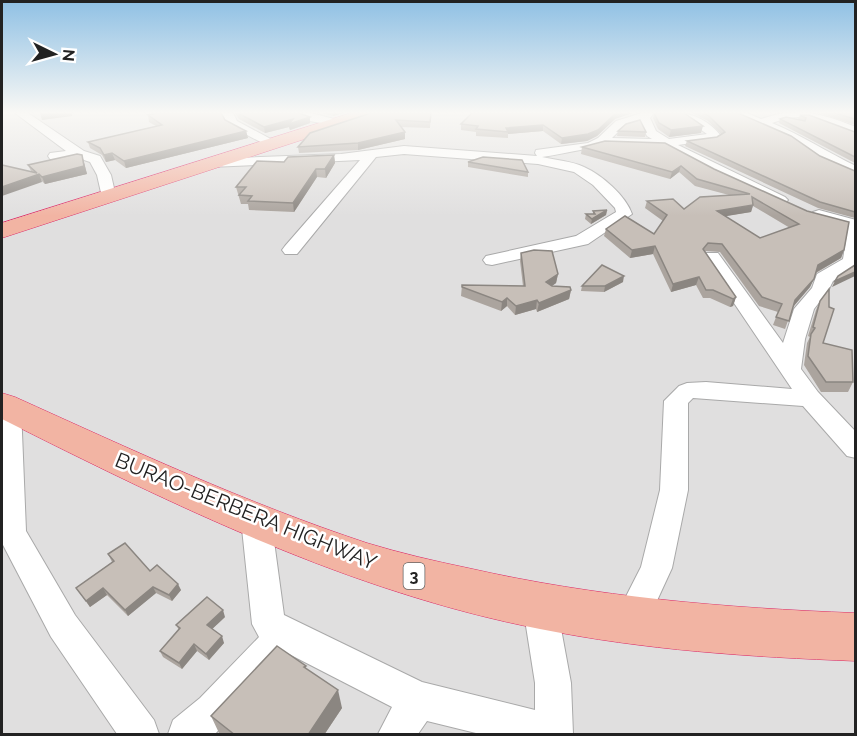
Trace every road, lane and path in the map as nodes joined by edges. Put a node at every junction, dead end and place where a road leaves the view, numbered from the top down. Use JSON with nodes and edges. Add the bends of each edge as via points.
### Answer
{"nodes":[{"id":1,"x":69,"y":147,"type":"edge"},
{"id":2,"x":263,"y":147,"type":"edge"},
{"id":3,"x":584,"y":147,"type":"edge"},
{"id":4,"x":675,"y":147,"type":"edge"},
{"id":5,"x":811,"y":147,"type":"edge"},
{"id":6,"x":79,"y":154,"type":"junction"},
{"id":7,"x":370,"y":155,"type":"junction"},
{"id":8,"x":55,"y":156,"type":"edge"},
{"id":9,"x":508,"y":158,"type":"junction"},
{"id":10,"x":211,"y":163,"type":"junction"},
{"id":11,"x":855,"y":171,"type":"edge"},
{"id":12,"x":109,"y":197,"type":"junction"},
{"id":13,"x":81,"y":205,"type":"junction"},
{"id":14,"x":2,"y":219,"type":"edge"},
{"id":15,"x":855,"y":226,"type":"edge"},
{"id":16,"x":2,"y":231,"type":"edge"},
{"id":17,"x":291,"y":250,"type":"dead end"},
{"id":18,"x":712,"y":257,"type":"edge"},
{"id":19,"x":492,"y":260,"type":"dead end"},
{"id":20,"x":790,"y":369,"type":"junction"},
{"id":21,"x":810,"y":398,"type":"junction"},
{"id":22,"x":5,"y":406,"type":"edge"},
{"id":23,"x":855,"y":449,"type":"edge"},
{"id":24,"x":256,"y":519,"type":"junction"},
{"id":25,"x":540,"y":607,"type":"junction"},
{"id":26,"x":631,"y":620,"type":"junction"},
{"id":27,"x":285,"y":634,"type":"junction"},
{"id":28,"x":855,"y":637,"type":"edge"},
{"id":29,"x":418,"y":700,"type":"junction"},
{"id":30,"x":140,"y":735,"type":"edge"},
{"id":31,"x":187,"y":735,"type":"edge"},
{"id":32,"x":397,"y":735,"type":"edge"},
{"id":33,"x":554,"y":735,"type":"edge"}],
"edges":[{"from":1,"to":6,"type":"street"},
{"from":2,"to":10,"type":"highway"},
{"from":3,"to":9,"type":"street"},
{"from":4,"to":15,"type":"street","via":[[798,208]]},
{"from":5,"to":11,"type":"street"},
{"from":6,"to":8,"type":"street"},
{"from":6,"to":12,"type":"street","via":[[89,156],[101,166]]},
{"from":7,"to":9,"type":"street","via":[[404,150]]},
{"from":7,"to":10,"type":"street"},
{"from":7,"to":17,"type":"street"},
{"from":9,"to":19,"type":"street","via":[[554,162],[579,169],[598,182],[624,214],[582,240]]},
{"from":10,"to":12,"type":"highway"},
{"from":12,"to":13,"type":"highway"},
{"from":13,"to":14,"type":"highway"},
{"from":13,"to":16,"type":"highway"},
{"from":15,"to":20,"type":"street","via":[[852,262],[824,279],[824,286],[805,308]]},
{"from":18,"to":20,"type":"street"},
{"from":20,"to":21,"type":"street"},
{"from":21,"to":23,"type":"street"},
{"from":21,"to":26,"type":"street","via":[[706,390],[687,391],[676,401],[674,490],[656,568]]},
{"from":22,"to":24,"type":"highway","name":"BURAO-BERBERA HIGHWAY","number":"3","via":[[134,468]]},
{"from":22,"to":30,"type":"street","via":[[11,532],[63,626]]},
{"from":24,"to":25,"type":"highway","name":"BURAO-BERBERA HIGHWAY","number":"3","via":[[365,562]]},
{"from":24,"to":27,"type":"street","via":[[269,624]]},
{"from":25,"to":26,"type":"highway","name":"BURAO-BERBERA HIGHWAY","number":"3"},
{"from":25,"to":33,"type":"street","via":[[553,683]]},
{"from":26,"to":28,"type":"highway","name":"BURAO-BERBERA HIGHWAY","number":"3","via":[[749,633]]},
{"from":27,"to":29,"type":"street"},
{"from":27,"to":31,"type":"street"},
{"from":29,"to":32,"type":"street"},
{"from":29,"to":33,"type":"street"}]}
